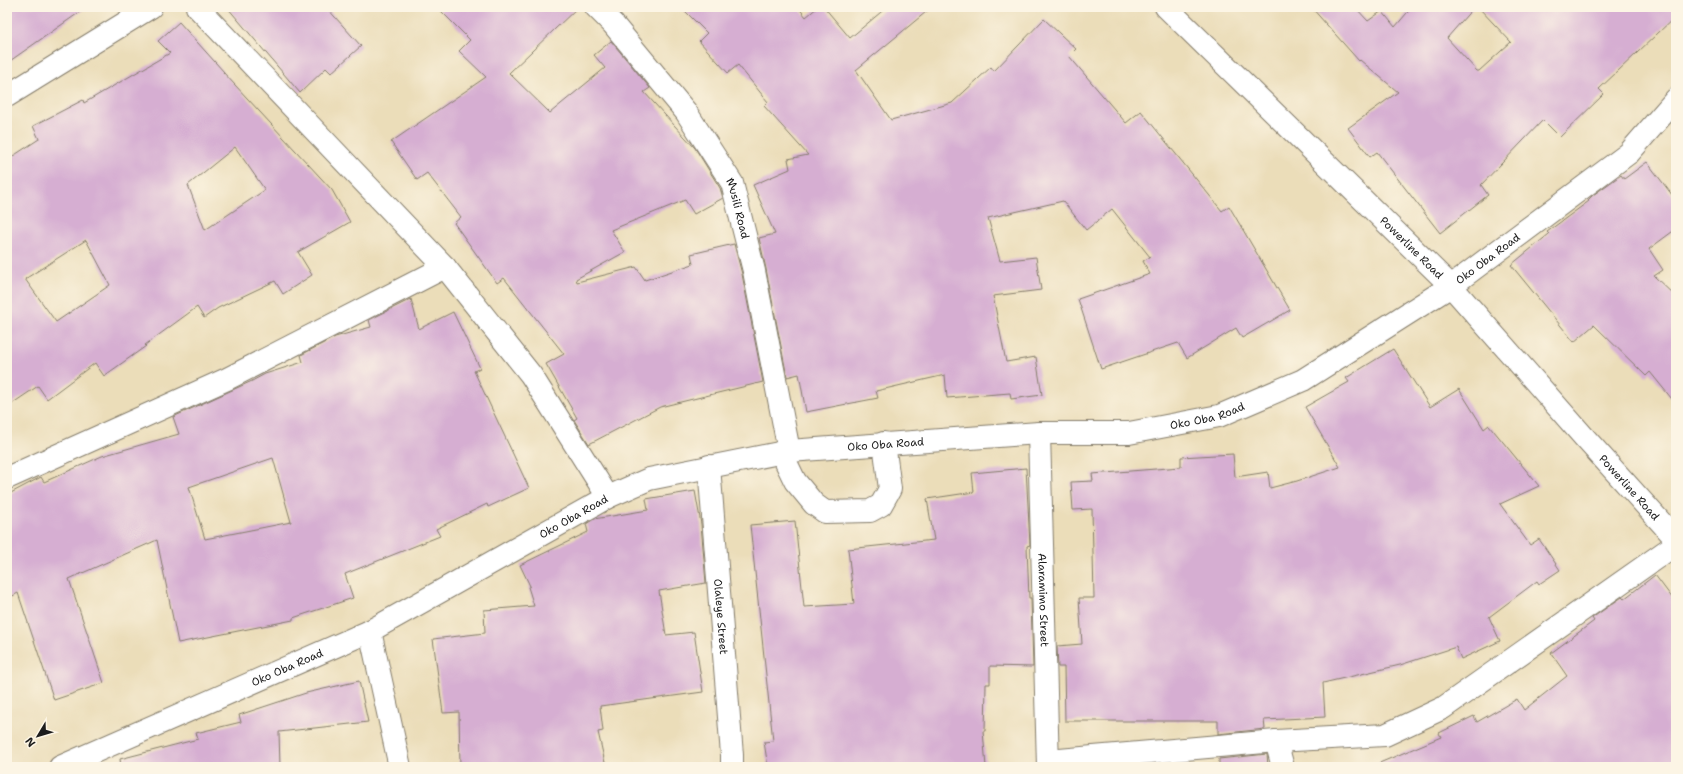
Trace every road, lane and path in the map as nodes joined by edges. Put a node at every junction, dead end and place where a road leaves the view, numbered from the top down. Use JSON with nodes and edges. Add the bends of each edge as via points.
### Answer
{"nodes":[{"id":1,"x":151,"y":7,"type":"edge"},
{"id":2,"x":196,"y":7,"type":"edge"},
{"id":3,"x":596,"y":7,"type":"edge"},
{"id":4,"x":1166,"y":7,"type":"edge"},
{"id":5,"x":7,"y":96,"type":"edge"},
{"id":6,"x":1676,"y":98,"type":"edge"},
{"id":7,"x":445,"y":267,"type":"junction"},
{"id":8,"x":1451,"y":286,"type":"junction"},
{"id":9,"x":1039,"y":433,"type":"junction"},
{"id":10,"x":884,"y":443,"type":"junction"},
{"id":11,"x":785,"y":452,"type":"junction"},
{"id":12,"x":709,"y":466,"type":"junction"},
{"id":13,"x":7,"y":478,"type":"edge"},
{"id":14,"x":608,"y":497,"type":"junction"},
{"id":15,"x":1676,"y":539,"type":"edge"},
{"id":16,"x":1676,"y":544,"type":"edge"},
{"id":17,"x":370,"y":631,"type":"junction"},
{"id":18,"x":1276,"y":741,"type":"junction"},
{"id":19,"x":1048,"y":764,"type":"edge"},
{"id":20,"x":60,"y":767,"type":"edge"},
{"id":21,"x":400,"y":767,"type":"edge"},
{"id":22,"x":732,"y":767,"type":"edge"},
{"id":23,"x":1283,"y":767,"type":"edge"}],
"edges":[{"from":1,"to":5,"type":"street"},
{"from":2,"to":7,"type":"street"},
{"from":3,"to":11,"type":"street","name":"Musili Road","via":[[686,112],[732,183],[754,271]]},
{"from":4,"to":8,"type":"street","name":"Powerline Road"},
{"from":6,"to":8,"type":"street","name":"Oko Oba Road","via":[[1629,153]]},
{"from":7,"to":13,"type":"street","via":[[227,379]]},
{"from":7,"to":14,"type":"street","via":[[530,375]]},
{"from":8,"to":9,"type":"street","name":"Oko Oba Road","via":[[1303,380],[1219,416],[1129,433]]},
{"from":8,"to":15,"type":"street","name":"Powerline Road"},
{"from":9,"to":10,"type":"street","name":"Oko Oba Road"},
{"from":9,"to":19,"type":"street","name":"Alaramimo Street"},
{"from":10,"to":11,"type":"street","name":"Oko Oba Road"},
{"from":10,"to":11,"type":"street","name":"Musili Road","via":[[890,489],[881,504],[870,511],[824,512],[795,482]]},
{"from":11,"to":12,"type":"street","name":"Oko Oba Road"},
{"from":12,"to":14,"type":"street","name":"Oko Oba Road","via":[[649,479]]},
{"from":12,"to":22,"type":"street","name":"Olaleye Street"},
{"from":14,"to":17,"type":"street","name":"Oko Oba Road"},
{"from":16,"to":18,"type":"street","via":[[1443,708],[1385,735]]},
{"from":17,"to":20,"type":"street","name":"Oko Oba Road"},
{"from":17,"to":21,"type":"street"},
{"from":18,"to":19,"type":"street"},
{"from":18,"to":23,"type":"street"}]}
